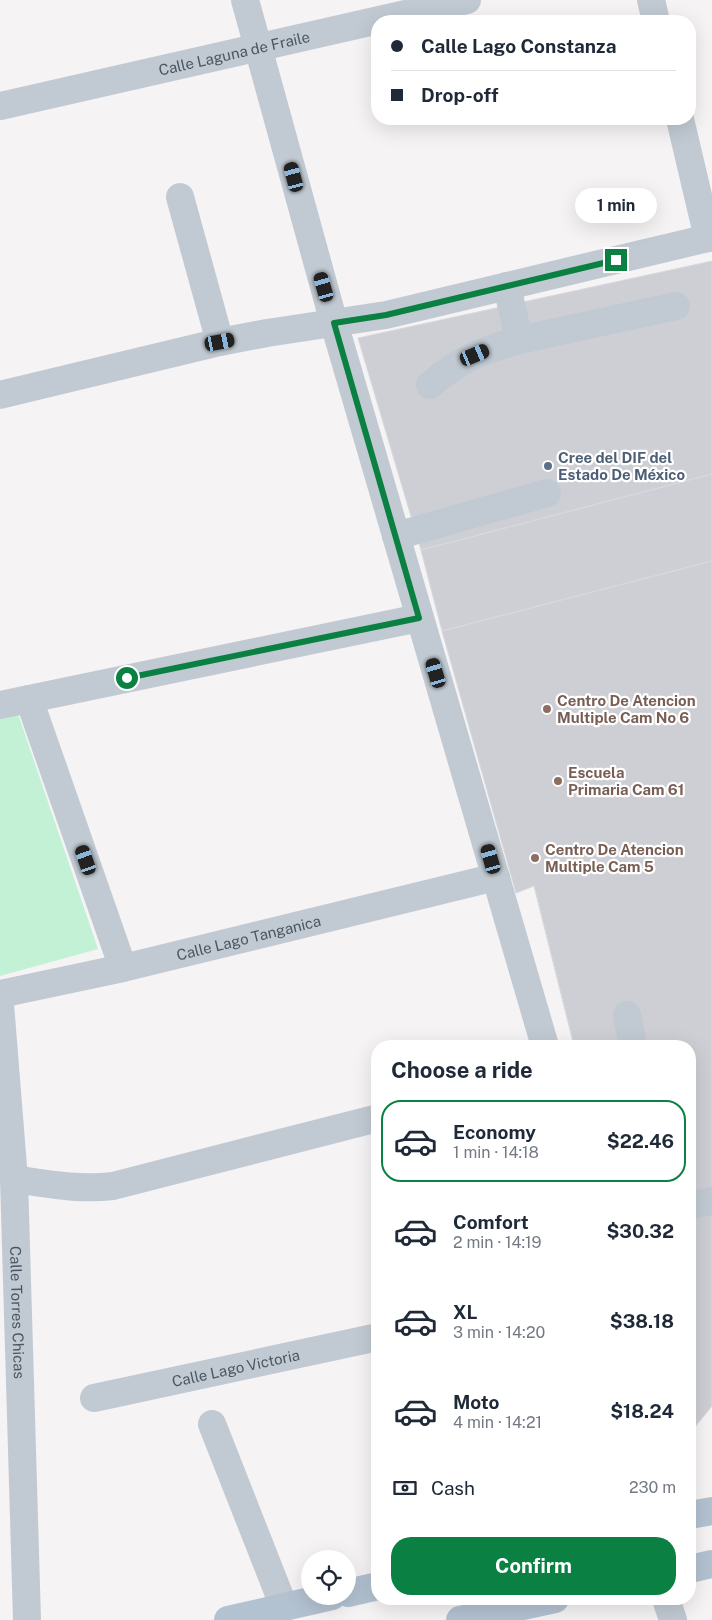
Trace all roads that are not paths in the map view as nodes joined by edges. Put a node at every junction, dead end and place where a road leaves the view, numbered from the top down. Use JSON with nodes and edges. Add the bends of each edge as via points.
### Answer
{"nodes":[{"id":1,"x":245,"y":0,"type":"edge"},
{"id":2,"x":467,"y":0,"type":"edge"},
{"id":3,"x":651,"y":0,"type":"edge"},
{"id":4,"x":402,"y":15,"type":"edge"},
{"id":5,"x":655,"y":15,"type":"edge"},
{"id":6,"x":371,"y":22,"type":"edge"},
{"id":7,"x":258,"y":48,"type":"junction"},
{"id":8,"x":0,"y":106,"type":"edge"},
{"id":9,"x":682,"y":125,"type":"edge"},
{"id":10,"x":180,"y":197,"type":"dead end"},
{"id":11,"x":710,"y":237,"type":"edge"},
{"id":12,"x":506,"y":286,"type":"junction"},
{"id":13,"x":676,"y":306,"type":"dead end"},
{"id":14,"x":334,"y":323,"type":"junction"},
{"id":15,"x":519,"y":340,"type":"junction"},
{"id":16,"x":220,"y":342,"type":"junction"},
{"id":17,"x":430,"y":385,"type":"dead end"},
{"id":18,"x":0,"y":395,"type":"edge"},
{"id":19,"x":547,"y":493,"type":"dead end"},
{"id":20,"x":396,"y":536,"type":"junction"},
{"id":21,"x":419,"y":618,"type":"junction"},
{"id":22,"x":29,"y":699,"type":"junction"},
{"id":23,"x":0,"y":705,"type":"edge"},
{"id":24,"x":496,"y":877,"type":"junction"},
{"id":25,"x":123,"y":968,"type":"junction"},
{"id":26,"x":0,"y":994,"type":"edge"},
{"id":27,"x":0,"y":1004,"type":"edge"},
{"id":28,"x":627,"y":1015,"type":"dead end"},
{"id":29,"x":543,"y":1040,"type":"edge"},
{"id":30,"x":632,"y":1040,"type":"edge"},
{"id":31,"x":371,"y":1120,"type":"edge"},
{"id":32,"x":14,"y":1179,"type":"junction"},
{"id":33,"x":712,"y":1201,"type":"edge"},
{"id":34,"x":696,"y":1204,"type":"edge"},
{"id":35,"x":371,"y":1339,"type":"edge"},
{"id":36,"x":94,"y":1398,"type":"dead end"},
{"id":37,"x":212,"y":1424,"type":"dead end"},
{"id":38,"x":712,"y":1511,"type":"edge"},
{"id":39,"x":696,"y":1515,"type":"edge"},
{"id":40,"x":712,"y":1564,"type":"edge"},
{"id":41,"x":696,"y":1568,"type":"edge"},
{"id":42,"x":371,"y":1588,"type":"edge"},
{"id":43,"x":356,"y":1591,"type":"edge"},
{"id":44,"x":301,"y":1603,"type":"edge"},
{"id":45,"x":528,"y":1605,"type":"edge"},
{"id":46,"x":668,"y":1605,"type":"edge"},
{"id":47,"x":284,"y":1607,"type":"junction"},
{"id":48,"x":27,"y":1620,"type":"edge"},
{"id":49,"x":228,"y":1620,"type":"edge"},
{"id":50,"x":460,"y":1620,"type":"edge"},
{"id":51,"x":673,"y":1620,"type":"edge"}],
"edges":[{"from":1,"to":7,"type":"street"},
{"from":2,"to":4,"type":"street","name":"Calle Laguna de Fraile"},
{"from":3,"to":5,"type":"street"},
{"from":6,"to":7,"type":"street","name":"Calle Laguna de Fraile"},
{"from":7,"to":8,"type":"street","name":"Calle Laguna de Fraile"},
{"from":7,"to":14,"type":"street"},
{"from":9,"to":11,"type":"street"},
{"from":10,"to":16,"type":"street"},
{"from":11,"to":12,"type":"street"},
{"from":12,"to":14,"type":"street","via":[[386,315]]},
{"from":12,"to":15,"type":"street"},
{"from":13,"to":15,"type":"street"},
{"from":14,"to":16,"type":"street"},
{"from":14,"to":20,"type":"street"},
{"from":15,"to":17,"type":"street","via":[[463,360]]},
{"from":16,"to":18,"type":"street"},
{"from":19,"to":20,"type":"street"},
{"from":20,"to":21,"type":"street"},
{"from":21,"to":22,"type":"street"},
{"from":21,"to":24,"type":"street"},
{"from":22,"to":23,"type":"street"},
{"from":22,"to":25,"type":"street"},
{"from":24,"to":25,"type":"street","name":"Calle Lago Tanganica"},
{"from":24,"to":29,"type":"street"},
{"from":25,"to":26,"type":"street","name":"Calle Lago Tanganica"},
{"from":27,"to":32,"type":"street","name":"Calle Torres Chicas"},
{"from":28,"to":30,"type":"street"},
{"from":31,"to":32,"type":"street","via":[[113,1186],[68,1188]]},
{"from":32,"to":48,"type":"street","name":"Calle Torres Chicas"},
{"from":33,"to":34,"type":"street"},
{"from":35,"to":36,"type":"street","name":"Calle Lago Victoria"},
{"from":37,"to":47,"type":"street"},
{"from":38,"to":39,"type":"main road"},
{"from":40,"to":41,"type":"main road"},
{"from":42,"to":43,"type":"main road"},
{"from":44,"to":47,"type":"main road"},
{"from":45,"to":50,"type":"main road"},
{"from":46,"to":51,"type":"street"},
{"from":47,"to":49,"type":"main road"}]}
